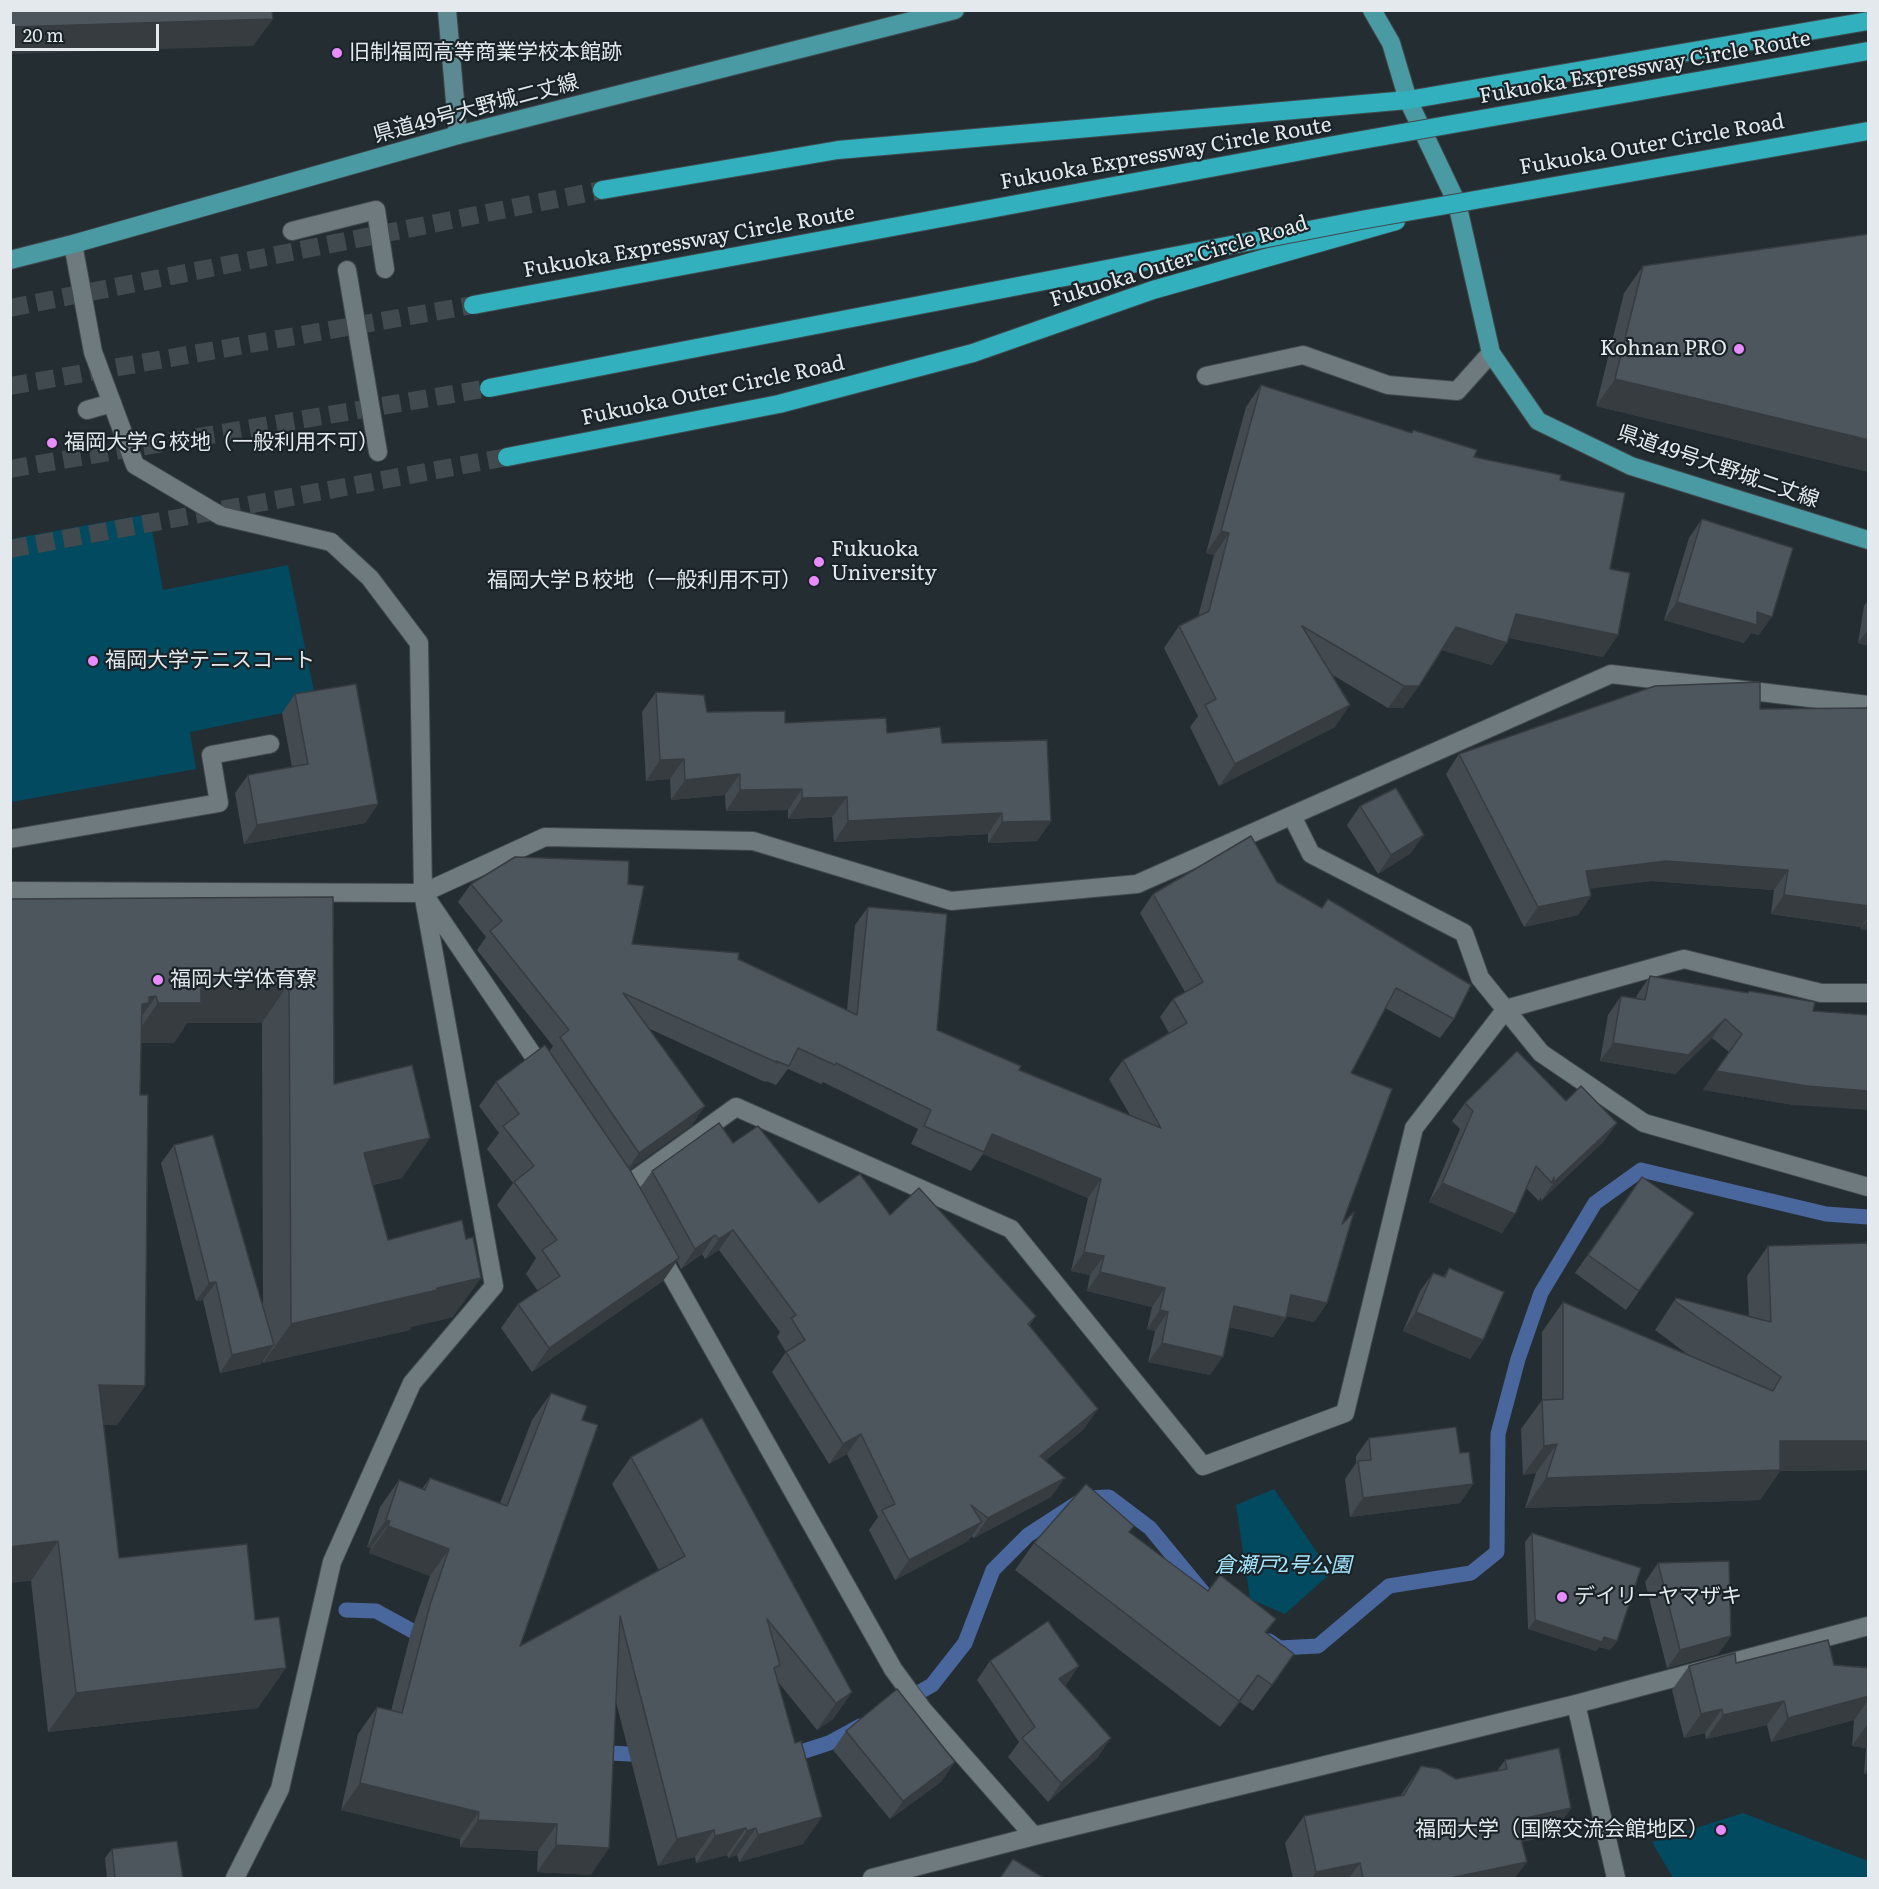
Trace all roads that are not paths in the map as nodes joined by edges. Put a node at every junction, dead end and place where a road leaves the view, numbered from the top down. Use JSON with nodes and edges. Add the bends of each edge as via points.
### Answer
{"nodes":[{"id":1,"x":447,"y":10,"type":"edge"},
{"id":2,"x":955,"y":10,"type":"edge"},
{"id":3,"x":1372,"y":10,"type":"edge"},
{"id":4,"x":1869,"y":21,"type":"edge"},
{"id":5,"x":1869,"y":51,"type":"edge"},
{"id":6,"x":1408,"y":100,"type":"junction"},
{"id":7,"x":1869,"y":130,"type":"edge"},
{"id":8,"x":458,"y":135,"type":"junction"},
{"id":9,"x":602,"y":190,"type":"tunnel mouth"},
{"id":10,"x":1457,"y":203,"type":"junction"},
{"id":11,"x":292,"y":231,"type":"dead end"},
{"id":12,"x":73,"y":244,"type":"junction"},
{"id":13,"x":10,"y":260,"type":"edge"},
{"id":14,"x":385,"y":269,"type":"dead end"},
{"id":15,"x":347,"y":270,"type":"dead end"},
{"id":16,"x":473,"y":305,"type":"tunnel mouth"},
{"id":17,"x":1491,"y":354,"type":"junction"},
{"id":18,"x":1206,"y":376,"type":"dead end"},
{"id":19,"x":489,"y":388,"type":"tunnel mouth"},
{"id":20,"x":112,"y":403,"type":"junction"},
{"id":21,"x":87,"y":410,"type":"dead end"},
{"id":22,"x":378,"y":452,"type":"dead end"},
{"id":23,"x":507,"y":457,"type":"tunnel mouth"},
{"id":24,"x":1869,"y":540,"type":"edge"},
{"id":25,"x":1869,"y":705,"type":"edge"},
{"id":26,"x":270,"y":744,"type":"dead end"},
{"id":27,"x":1292,"y":816,"type":"junction"},
{"id":28,"x":10,"y":839,"type":"edge"},
{"id":29,"x":10,"y":891,"type":"edge"},
{"id":30,"x":423,"y":893,"type":"junction"},
{"id":31,"x":1869,"y":993,"type":"edge"},
{"id":32,"x":1506,"y":1009,"type":"junction"},
{"id":33,"x":556,"y":1090,"type":"edge"},
{"id":34,"x":1869,"y":1187,"type":"edge"},
{"id":35,"x":622,"y":1189,"type":"edge"},
{"id":36,"x":652,"y":1241,"type":"edge"},
{"id":37,"x":1869,"y":1626,"type":"edge"},
{"id":38,"x":1576,"y":1704,"type":"junction"},
{"id":39,"x":1034,"y":1836,"type":"junction"},
{"id":40,"x":235,"y":1878,"type":"edge"},
{"id":41,"x":872,"y":1878,"type":"edge"},
{"id":42,"x":1616,"y":1878,"type":"edge"}],
"edges":[{"from":1,"to":8,"type":"street"},
{"from":2,"to":8,"type":"main road","name":"県道49号大野城二丈線"},
{"from":3,"to":6,"type":"main road","name":"県道49号大野城二丈線","via":[[1391,43]]},
{"from":4,"to":6,"type":"highway"},
{"from":5,"to":16,"type":"highway","name":"Fukuoka Expressway Circle Route","bridge":true,"via":[[1356,141]]},
{"from":6,"to":9,"type":"highway","via":[[838,150]]},
{"from":6,"to":10,"type":"main road","name":"県道49号大野城二丈線"},
{"from":7,"to":10,"type":"highway","name":"Fukuoka Outer Circle Road"},
{"from":7,"to":19,"type":"highway","bridge":true,"via":[[1361,220]]},
{"from":8,"to":12,"type":"main road","name":"県道49号大野城二丈線"},
{"from":10,"to":17,"type":"main road","name":"県道49号大野城二丈線"},
{"from":10,"to":23,"type":"highway","name":"Fukuoka Outer Circle Road","via":[[1153,290],[973,353],[779,404]]},
{"from":11,"to":14,"type":"street","via":[[376,210]]},
{"from":12,"to":13,"type":"main road","name":"県道49号大野城二丈線"},
{"from":12,"to":20,"type":"street","via":[[93,352]]},
{"from":15,"to":22,"type":"street"},
{"from":17,"to":18,"type":"street","via":[[1457,391],[1388,384],[1303,355]]},
{"from":17,"to":24,"type":"main road","name":"県道49号大野城二丈線","via":[[1538,421],[1631,466]]},
{"from":20,"to":21,"type":"street"},
{"from":20,"to":30,"type":"street","via":[[135,465],[221,516],[331,542],[370,578],[419,643]]},
{"from":25,"to":27,"type":"street","via":[[1611,674]]},
{"from":26,"to":28,"type":"street","via":[[212,755],[219,803]]},
{"from":27,"to":30,"type":"street","via":[[1137,884],[951,901],[753,841],[545,837]]},
{"from":27,"to":32,"type":"street","via":[[1311,854],[1464,933],[1480,978]]},
{"from":29,"to":30,"type":"street"},
{"from":30,"to":33,"type":"street"},
{"from":30,"to":40,"type":"street","via":[[494,1286],[412,1383],[332,1562],[280,1789]]},
{"from":31,"to":32,"type":"street","via":[[1821,993],[1684,959]]},
{"from":32,"to":34,"type":"street","via":[[1541,1053],[1644,1123]]},
{"from":32,"to":35,"type":"street","via":[[1414,1128],[1345,1413],[1203,1466],[1011,1229],[736,1107]]},
{"from":36,"to":39,"type":"street","via":[[893,1669],[923,1710]]},
{"from":37,"to":38,"type":"street"},
{"from":38,"to":39,"type":"street"},
{"from":38,"to":42,"type":"street"},
{"from":39,"to":41,"type":"street"}]}
